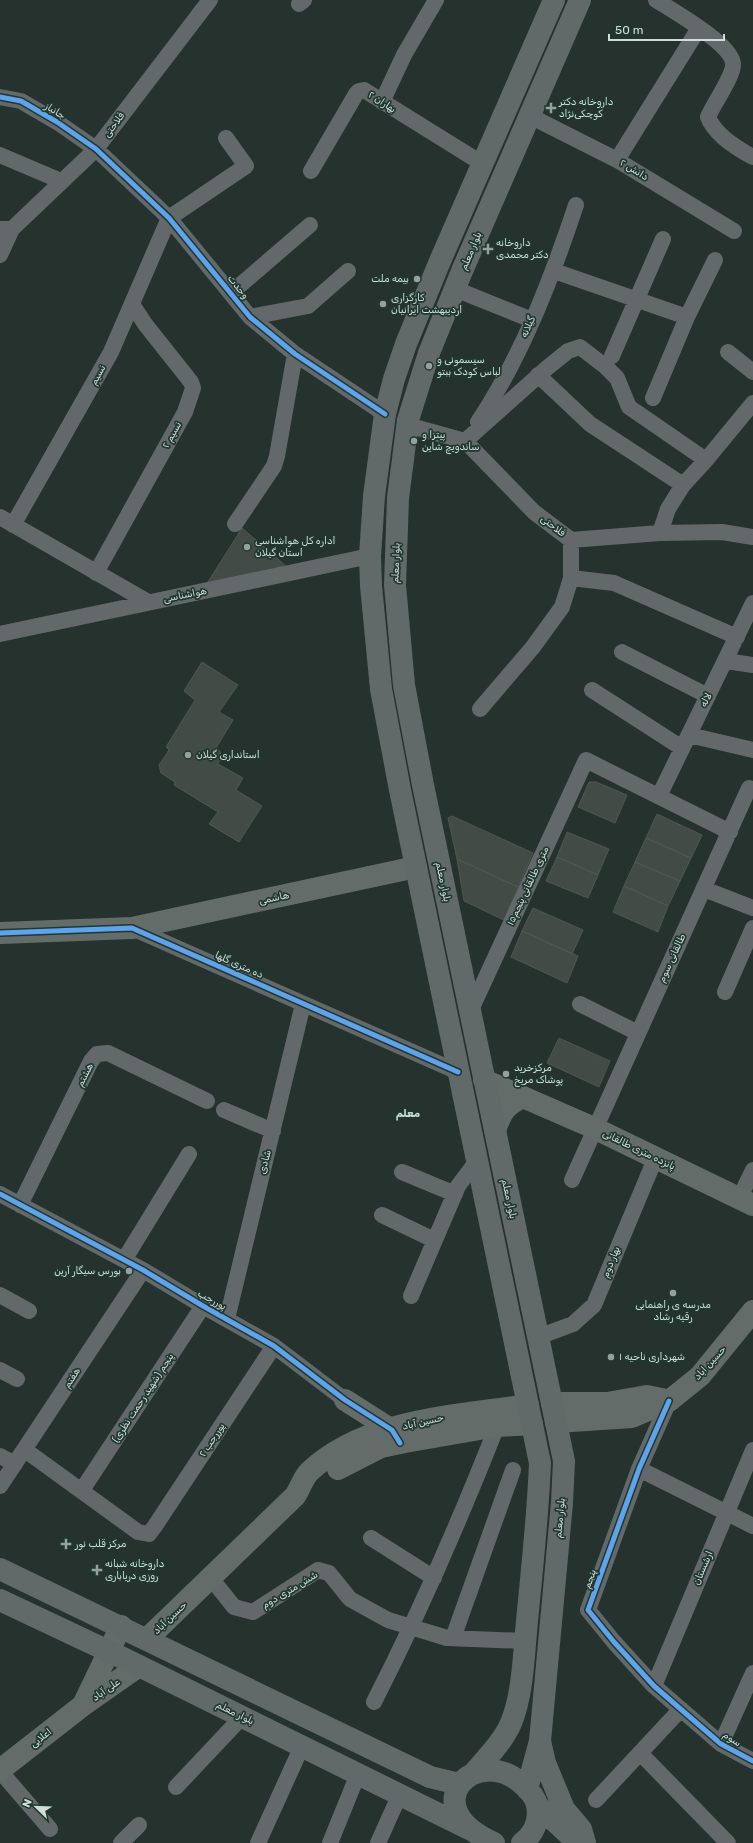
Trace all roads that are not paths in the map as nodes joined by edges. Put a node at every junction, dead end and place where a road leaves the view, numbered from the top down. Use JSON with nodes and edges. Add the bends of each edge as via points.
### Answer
{"nodes":[{"id":1,"x":210,"y":0,"type":"edge"},
{"id":2,"x":436,"y":0,"type":"edge"},
{"id":3,"x":554,"y":0,"type":"edge"},
{"id":4,"x":580,"y":0,"type":"edge"},
{"id":5,"x":656,"y":0,"type":"edge"},
{"id":6,"x":699,"y":28,"type":"junction"},
{"id":7,"x":0,"y":96,"type":"edge"},
{"id":8,"x":382,"y":102,"type":"junction"},
{"id":9,"x":530,"y":116,"type":"junction"},
{"id":10,"x":226,"y":138,"type":"dead end"},
{"id":11,"x":96,"y":149,"type":"junction"},
{"id":12,"x":0,"y":155,"type":"edge"},
{"id":13,"x":753,"y":157,"type":"edge"},
{"id":14,"x":617,"y":160,"type":"junction"},
{"id":15,"x":483,"y":164,"type":"junction"},
{"id":16,"x":311,"y":171,"type":"dead end"},
{"id":17,"x":62,"y":181,"type":"junction"},
{"id":18,"x":576,"y":205,"type":"dead end"},
{"id":19,"x":168,"y":218,"type":"junction"},
{"id":20,"x":310,"y":225,"type":"dead end"},
{"id":21,"x":6,"y":229,"type":"edge"},
{"id":22,"x":734,"y":231,"type":"dead end"},
{"id":23,"x":663,"y":239,"type":"dead end"},
{"id":24,"x":0,"y":255,"type":"edge"},
{"id":25,"x":715,"y":260,"type":"dead end"},
{"id":26,"x":348,"y":271,"type":"dead end"},
{"id":27,"x":554,"y":272,"type":"junction"},
{"id":28,"x":455,"y":289,"type":"junction"},
{"id":29,"x":231,"y":293,"type":"junction"},
{"id":30,"x":636,"y":300,"type":"junction"},
{"id":31,"x":132,"y":304,"type":"junction"},
{"id":32,"x":250,"y":317,"type":"junction"},
{"id":33,"x":687,"y":317,"type":"junction"},
{"id":34,"x":532,"y":320,"type":"junction"},
{"id":35,"x":728,"y":352,"type":"dead end"},
{"id":36,"x":295,"y":354,"type":"junction"},
{"id":37,"x":612,"y":356,"type":"dead end"},
{"id":38,"x":753,"y":372,"type":"edge"},
{"id":39,"x":538,"y":375,"type":"junction"},
{"id":40,"x":653,"y":398,"type":"dead end"},
{"id":41,"x":753,"y":403,"type":"edge"},
{"id":42,"x":385,"y":414,"type":"junction"},
{"id":43,"x":407,"y":425,"type":"junction"},
{"id":44,"x":465,"y":441,"type":"junction"},
{"id":45,"x":706,"y":460,"type":"junction"},
{"id":46,"x":683,"y":485,"type":"junction"},
{"id":47,"x":6,"y":521,"type":"edge"},
{"id":48,"x":235,"y":524,"type":"dead end"},
{"id":49,"x":660,"y":533,"type":"junction"},
{"id":50,"x":753,"y":537,"type":"edge"},
{"id":51,"x":571,"y":540,"type":"junction"},
{"id":52,"x":370,"y":556,"type":"junction"},
{"id":53,"x":96,"y":573,"type":"junction"},
{"id":54,"x":571,"y":578,"type":"junction"},
{"id":55,"x":148,"y":602,"type":"junction"},
{"id":56,"x":753,"y":603,"type":"edge"},
{"id":57,"x":0,"y":634,"type":"edge"},
{"id":58,"x":737,"y":637,"type":"junction"},
{"id":59,"x":622,"y":652,"type":"dead end"},
{"id":60,"x":726,"y":661,"type":"junction"},
{"id":61,"x":753,"y":665,"type":"edge"},
{"id":62,"x":592,"y":690,"type":"dead end"},
{"id":63,"x":708,"y":696,"type":"junction"},
{"id":64,"x":480,"y":709,"type":"dead end"},
{"id":65,"x":685,"y":742,"type":"junction"},
{"id":66,"x":753,"y":750,"type":"edge"},
{"id":67,"x":751,"y":789,"type":"edge"},
{"id":68,"x":659,"y":796,"type":"junction"},
{"id":69,"x":730,"y":832,"type":"junction"},
{"id":70,"x":416,"y":867,"type":"junction"},
{"id":71,"x":704,"y":889,"type":"junction"},
{"id":72,"x":753,"y":908,"type":"edge"},
{"id":73,"x":132,"y":928,"type":"junction"},
{"id":74,"x":753,"y":928,"type":"edge"},
{"id":75,"x":0,"y":933,"type":"edge"},
{"id":76,"x":725,"y":992,"type":"dead end"},
{"id":77,"x":303,"y":1004,"type":"junction"},
{"id":78,"x":580,"y":1004,"type":"dead end"},
{"id":79,"x":470,"y":1012,"type":"junction"},
{"id":80,"x":638,"y":1033,"type":"junction"},
{"id":81,"x":458,"y":1072,"type":"junction"},
{"id":82,"x":484,"y":1080,"type":"junction"},
{"id":83,"x":523,"y":1097,"type":"junction"},
{"id":84,"x":207,"y":1102,"type":"dead end"},
{"id":85,"x":224,"y":1110,"type":"dead end"},
{"id":86,"x":594,"y":1128,"type":"junction"},
{"id":87,"x":495,"y":1130,"type":"junction"},
{"id":88,"x":273,"y":1131,"type":"junction"},
{"id":89,"x":189,"y":1154,"type":"dead end"},
{"id":90,"x":655,"y":1159,"type":"junction"},
{"id":91,"x":477,"y":1161,"type":"junction"},
{"id":92,"x":753,"y":1170,"type":"edge"},
{"id":93,"x":402,"y":1172,"type":"dead end"},
{"id":94,"x":572,"y":1180,"type":"dead end"},
{"id":95,"x":454,"y":1194,"type":"junction"},
{"id":96,"x":1,"y":1197,"type":"edge"},
{"id":97,"x":746,"y":1202,"type":"edge"},
{"id":98,"x":20,"y":1205,"type":"junction"},
{"id":99,"x":382,"y":1215,"type":"dead end"},
{"id":100,"x":434,"y":1240,"type":"junction"},
{"id":101,"x":124,"y":1260,"type":"junction"},
{"id":102,"x":144,"y":1270,"type":"junction"},
{"id":103,"x":0,"y":1295,"type":"edge"},
{"id":104,"x":411,"y":1296,"type":"dead end"},
{"id":105,"x":203,"y":1306,"type":"junction"},
{"id":106,"x":29,"y":1311,"type":"dead end"},
{"id":107,"x":753,"y":1311,"type":"edge"},
{"id":108,"x":227,"y":1319,"type":"junction"},
{"id":109,"x":538,"y":1337,"type":"junction"},
{"id":110,"x":274,"y":1346,"type":"junction"},
{"id":111,"x":0,"y":1370,"type":"edge"},
{"id":112,"x":17,"y":1380,"type":"dead end"},
{"id":113,"x":344,"y":1400,"type":"joint"},
{"id":114,"x":669,"y":1401,"type":"junction"},
{"id":115,"x":554,"y":1413,"type":"junction"},
{"id":116,"x":530,"y":1415,"type":"junction"},
{"id":117,"x":496,"y":1426,"type":"junction"},
{"id":118,"x":385,"y":1439,"type":"junction"},
{"id":119,"x":25,"y":1450,"type":"junction"},
{"id":120,"x":753,"y":1450,"type":"edge"},
{"id":121,"x":0,"y":1456,"type":"edge"},
{"id":122,"x":15,"y":1464,"type":"junction"},
{"id":123,"x":639,"y":1469,"type":"junction"},
{"id":124,"x":513,"y":1470,"type":"dead end"},
{"id":125,"x":0,"y":1486,"type":"edge"},
{"id":126,"x":82,"y":1490,"type":"junction"},
{"id":127,"x":726,"y":1513,"type":"junction"},
{"id":128,"x":753,"y":1526,"type":"edge"},
{"id":129,"x":371,"y":1538,"type":"dead end"},
{"id":130,"x":0,"y":1569,"type":"edge"},
{"id":131,"x":211,"y":1578,"type":"junction"},
{"id":132,"x":434,"y":1578,"type":"junction"},
{"id":133,"x":0,"y":1600,"type":"edge"},
{"id":134,"x":121,"y":1626,"type":"junction"},
{"id":135,"x":412,"y":1627,"type":"junction"},
{"id":136,"x":453,"y":1638,"type":"junction"},
{"id":137,"x":147,"y":1639,"type":"junction"},
{"id":138,"x":525,"y":1641,"type":"junction"},
{"id":139,"x":108,"y":1652,"type":"junction"},
{"id":140,"x":139,"y":1666,"type":"junction"},
{"id":141,"x":753,"y":1673,"type":"edge"},
{"id":142,"x":654,"y":1686,"type":"junction"},
{"id":143,"x":374,"y":1702,"type":"dead end"},
{"id":144,"x":82,"y":1706,"type":"junction"},
{"id":145,"x":681,"y":1709,"type":"junction"},
{"id":146,"x":242,"y":1717,"type":"junction"},
{"id":147,"x":703,"y":1728,"type":"joint"},
{"id":148,"x":540,"y":1741,"type":"junction"},
{"id":149,"x":721,"y":1744,"type":"junction"},
{"id":150,"x":302,"y":1746,"type":"junction"},
{"id":151,"x":640,"y":1753,"type":"junction"},
{"id":152,"x":753,"y":1762,"type":"edge"},
{"id":153,"x":0,"y":1770,"type":"edge"},
{"id":154,"x":358,"y":1774,"type":"junction"},
{"id":155,"x":466,"y":1779,"type":"junction"},
{"id":156,"x":176,"y":1787,"type":"dead end"},
{"id":157,"x":400,"y":1794,"type":"junction"},
{"id":158,"x":532,"y":1797,"type":"junction"},
{"id":159,"x":596,"y":1800,"type":"dead end"},
{"id":160,"x":139,"y":1825,"type":"dead end"},
{"id":161,"x":50,"y":1829,"type":"dead end"},
{"id":162,"x":469,"y":1829,"type":"junction"},
{"id":163,"x":579,"y":1842,"type":"edge"},
{"id":164,"x":121,"y":1843,"type":"edge"},
{"id":165,"x":258,"y":1843,"type":"edge"},
{"id":166,"x":330,"y":1843,"type":"edge"},
{"id":167,"x":378,"y":1843,"type":"edge"},
{"id":168,"x":494,"y":1843,"type":"edge"},
{"id":169,"x":522,"y":1843,"type":"edge"},
{"id":170,"x":553,"y":1843,"type":"edge"},
{"id":171,"x":728,"y":1843,"type":"edge"}],
"edges":[{"from":1,"to":11,"type":"street","name":"فلاحتی"},
{"from":2,"to":8,"type":"street","via":[[404,55]]},
{"from":3,"to":15,"type":"main road"},
{"from":4,"to":9,"type":"main road","name":"بلوار معلم"},
{"from":5,"to":6,"type":"street"},
{"from":6,"to":13,"type":"street","via":[[728,51],[733,64],[727,82],[708,117],[710,123],[740,151]]},
{"from":6,"to":14,"type":"street"},
{"from":7,"to":11,"type":"street","name":"جانباز","via":[[21,100]]},
{"from":8,"to":15,"type":"street","name":"بهاران ۲"},
{"from":8,"to":16,"type":"street","name":"بهاران ۲","via":[[364,90],[360,91]]},
{"from":9,"to":14,"type":"street","name":"دانش ۲"},
{"from":9,"to":28,"type":"main road","name":"بلوار معلم"},
{"from":10,"to":19,"type":"street","via":[[246,166]]},
{"from":11,"to":17,"type":"street","name":"فلاحتی"},
{"from":11,"to":19,"type":"street","name":"وحدت"},
{"from":12,"to":17,"type":"street"},
{"from":14,"to":22,"type":"street","name":"دانش ۲"},
{"from":15,"to":42,"type":"main road","via":[[406,344]]},
{"from":17,"to":21,"type":"street","name":"فلاحتی","via":[[29,215]]},
{"from":18,"to":27,"type":"street","name":"گیلانه"},
{"from":19,"to":29,"type":"street","name":"وحدت"},
{"from":19,"to":31,"type":"street","name":"نسیم"},
{"from":20,"to":29,"type":"street"},
{"from":21,"to":24,"type":"street"},
{"from":23,"to":30,"type":"street"},
{"from":25,"to":33,"type":"street"},
{"from":26,"to":32,"type":"street","via":[[308,306]]},
{"from":27,"to":30,"type":"street"},
{"from":27,"to":34,"type":"street","name":"گیلانه"},
{"from":28,"to":34,"type":"street"},
{"from":28,"to":43,"type":"main road","name":"بلوار معلم","via":[[429,353]]},
{"from":29,"to":32,"type":"street","name":"وحدت"},
{"from":30,"to":33,"type":"street"},
{"from":30,"to":37,"type":"street"},
{"from":31,"to":47,"type":"street","name":"نسیم","via":[[111,352]]},
{"from":31,"to":53,"type":"street","name":"نسیم ٢","via":[[193,388],[185,412]]},
{"from":32,"to":36,"type":"street","name":"وحدت"},
{"from":33,"to":40,"type":"street"},
{"from":34,"to":44,"type":"street","name":"گیلانه","via":[[499,390]]},
{"from":35,"to":38,"type":"street"},
{"from":36,"to":42,"type":"street","name":"وحدت"},
{"from":36,"to":48,"type":"street","via":[[274,466]]},
{"from":39,"to":44,"type":"street"},
{"from":39,"to":45,"type":"street","via":[[568,351],[580,347],[617,378],[629,407]]},
{"from":39,"to":46,"type":"street","via":[[590,424]]},
{"from":41,"to":45,"type":"street"},
{"from":42,"to":43,"type":"main road"},
{"from":42,"to":52,"type":"main road","via":[[374,496]]},
{"from":43,"to":44,"type":"street"},
{"from":43,"to":79,"type":"main road","name":"بلوار معلم","via":[[398,498],[394,585],[404,685]]},
{"from":44,"to":51,"type":"street","name":"فلاحتی","via":[[534,512]]},
{"from":45,"to":46,"type":"street"},
{"from":46,"to":49,"type":"street","via":[[668,509]]},
{"from":47,"to":53,"type":"street"},
{"from":49,"to":50,"type":"street","name":"فلاحتی","via":[[722,532]]},
{"from":49,"to":51,"type":"street","name":"فلاحتی"},
{"from":51,"to":54,"type":"street"},
{"from":52,"to":55,"type":"street","name":"هواشناسی"},
{"from":52,"to":70,"type":"main road","via":[[381,689]]},
{"from":53,"to":55,"type":"street"},
{"from":54,"to":58,"type":"street","via":[[614,583]]},
{"from":54,"to":64,"type":"street","via":[[562,607],[533,647]]},
{"from":55,"to":57,"type":"street","name":"هواشناسی"},
{"from":56,"to":58,"type":"street","name":"لاله"},
{"from":58,"to":60,"type":"street","name":"لاله"},
{"from":59,"to":63,"type":"street"},
{"from":60,"to":61,"type":"street"},
{"from":60,"to":63,"type":"street","name":"لاله"},
{"from":62,"to":65,"type":"street"},
{"from":63,"to":65,"type":"street","name":"لاله"},
{"from":65,"to":66,"type":"street"},
{"from":65,"to":68,"type":"street","name":"لاله"},
{"from":67,"to":69,"type":"street","name":"طالقانی سوم"},
{"from":68,"to":69,"type":"street"},
{"from":68,"to":79,"type":"street","name":"۱۵متری طالقانی پنجم","via":[[586,760]]},
{"from":69,"to":71,"type":"street","name":"طالقانی سوم"},
{"from":70,"to":73,"type":"street","name":"هاشمی"},
{"from":70,"to":81,"type":"main road"},
{"from":71,"to":72,"type":"street"},
{"from":71,"to":80,"type":"street","name":"طالقانی سوم"},
{"from":73,"to":75,"type":"street","name":"ده متری گلها"},
{"from":73,"to":77,"type":"street","name":"ده متری گلها"},
{"from":74,"to":76,"type":"street"},
{"from":77,"to":81,"type":"street","name":"ده متری گلها"},
{"from":77,"to":88,"type":"street","name":"شادی"},
{"from":78,"to":80,"type":"street"},
{"from":79,"to":82,"type":"main road","name":"بلوار معلم"},
{"from":80,"to":86,"type":"street","name":"طالقانی سوم"},
{"from":81,"to":82,"type":"main road"},
{"from":81,"to":91,"type":"main road"},
{"from":82,"to":83,"type":"street","name":"پانزده متری طالقانی"},
{"from":82,"to":87,"type":"main road","name":"بلوار معلم"},
{"from":83,"to":86,"type":"street","name":"پانزده متری طالقانی"},
{"from":83,"to":87,"type":"street","via":[[511,1103],[502,1112]]},
{"from":84,"to":98,"type":"street","name":"هشتم","via":[[108,1054],[97,1054],[91,1061]]},
{"from":85,"to":88,"type":"street"},
{"from":86,"to":90,"type":"street","name":"پانزده متری طالقانی"},
{"from":86,"to":94,"type":"street","name":"طالقانی سوم"},
{"from":87,"to":109,"type":"main road","name":"بلوار معلم"},
{"from":88,"to":108,"type":"street","name":"شادی"},
{"from":89,"to":101,"type":"street"},
{"from":90,"to":97,"type":"street","name":"پانزده متری طالقانی"},
{"from":90,"to":109,"type":"street","name":"بهار دوم","via":[[594,1305],[573,1324]]},
{"from":91,"to":95,"type":"street"},
{"from":91,"to":116,"type":"main road"},
{"from":92,"to":97,"type":"street"},
{"from":93,"to":95,"type":"street"},
{"from":95,"to":100,"type":"street"},
{"from":96,"to":98,"type":"street","name":"پوررجب"},
{"from":98,"to":101,"type":"street","name":"پوررجب"},
{"from":99,"to":100,"type":"street"},
{"from":100,"to":104,"type":"street"},
{"from":101,"to":102,"type":"street","name":"پوررجب"},
{"from":102,"to":105,"type":"street","name":"پوررجب"},
{"from":102,"to":119,"type":"street","name":"هفتم"},
{"from":103,"to":106,"type":"street"},
{"from":105,"to":108,"type":"street","name":"پوررجب"},
{"from":105,"to":126,"type":"street","name":"پنجم (شهید رحمت نظری)"},
{"from":107,"to":114,"type":"street","name":"حسین اباد","via":[[700,1376]]},
{"from":108,"to":110,"type":"street","name":"پوررجب"},
{"from":109,"to":115,"type":"main road","name":"بلوار معلم"},
{"from":110,"to":113,"type":"street","name":"پوررجب"},
{"from":110,"to":126,"type":"street","name":"پوررجب ۲","via":[[149,1534],[138,1532]]},
{"from":111,"to":112,"type":"street"},
{"from":113,"to":118,"type":"street","name":"پوررجب"},
{"from":114,"to":115,"type":"street","via":[[647,1396]]},
{"from":114,"to":115,"type":"street","name":"حسین اباد","via":[[632,1417],[588,1420]]},
{"from":114,"to":123,"type":"street","name":"پنجم"},
{"from":115,"to":116,"type":"main road"},
{"from":115,"to":148,"type":"main road","name":"بلوار معلم","via":[[564,1461]]},
{"from":116,"to":117,"type":"street","name":"حسین آباد"},
{"from":116,"to":118,"type":"street","name":"حسین آباد","via":[[443,1417]]},
{"from":116,"to":138,"type":"main road","via":[[540,1463]]},
{"from":117,"to":118,"type":"street","name":"حسین آباد"},
{"from":117,"to":132,"type":"street"},
{"from":118,"to":131,"type":"street","name":"حسین آباد","via":[[325,1460],[308,1473],[295,1496]]},
{"from":119,"to":122,"type":"street","name":"هفتم"},
{"from":119,"to":126,"type":"street"},
{"from":120,"to":127,"type":"street","name":"ارشستان"},
{"from":121,"to":122,"type":"street"},
{"from":122,"to":125,"type":"street","name":"هفتم"},
{"from":123,"to":127,"type":"street"},
{"from":123,"to":142,"type":"street","name":"پنجم","via":[[588,1610]]},
{"from":124,"to":136,"type":"street"},
{"from":127,"to":128,"type":"street"},
{"from":127,"to":142,"type":"street","name":"ارشستان"},
{"from":129,"to":132,"type":"street"},
{"from":130,"to":134,"type":"main road"},
{"from":131,"to":135,"type":"street","name":"شش متری دوم","via":[[234,1607],[253,1612],[318,1570],[329,1574],[350,1599],[388,1620]]},
{"from":131,"to":137,"type":"street","name":"حسین آباد"},
{"from":132,"to":135,"type":"street"},
{"from":133,"to":139,"type":"main road","name":"بلوار معلم"},
{"from":134,"to":137,"type":"main road"},
{"from":134,"to":139,"type":"street","name":"علی آباد"},
{"from":135,"to":136,"type":"street","name":"شش متری دوم"},
{"from":135,"to":143,"type":"street"},
{"from":136,"to":138,"type":"street","name":"شش متری دوم"},
{"from":137,"to":155,"type":"main road","via":[[430,1777]]},
{"from":138,"to":155,"type":"main road","via":[[517,1707],[511,1724],[498,1744]]},
{"from":139,"to":140,"type":"main road","name":"بلوار معلم"},
{"from":139,"to":144,"type":"street","name":"علی آباد"},
{"from":140,"to":144,"type":"street","name":"علی آباد"},
{"from":140,"to":146,"type":"main road","name":"بلوار معلم"},
{"from":141,"to":149,"type":"street"},
{"from":142,"to":145,"type":"street","name":"پنجم"},
{"from":144,"to":153,"type":"street","name":"اعلایی"},
{"from":145,"to":147,"type":"street","name":"پنجم"},
{"from":145,"to":151,"type":"street"},
{"from":146,"to":150,"type":"main road","name":"بلوار معلم"},
{"from":146,"to":156,"type":"street"},
{"from":147,"to":149,"type":"street","name":"سوم"},
{"from":148,"to":158,"type":"main road","name":"بلوار معلم"},
{"from":148,"to":163,"type":"main road","via":[[545,1762],[564,1809],[580,1829]]},
{"from":149,"to":152,"type":"street","name":"سوم"},
{"from":150,"to":154,"type":"main road","name":"بلوار معلم"},
{"from":150,"to":165,"type":"street"},
{"from":151,"to":159,"type":"street"},
{"from":151,"to":171,"type":"street"},
{"from":153,"to":161,"type":"street"},
{"from":154,"to":157,"type":"main road","name":"بلوار معلم"},
{"from":154,"to":166,"type":"street"},
{"from":155,"to":158,"type":"main road","via":[[493,1770],[504,1773],[518,1781]]},
{"from":155,"to":162,"type":"main road","via":[[455,1795],[454,1804],[456,1812]]},
{"from":157,"to":162,"type":"main road","name":"بلوار معلم"},
{"from":157,"to":167,"type":"street"},
{"from":158,"to":163,"type":"main road"},
{"from":158,"to":169,"type":"main road","name":"بلوار معلم","via":[[538,1812],[536,1826],[529,1838]]},
{"from":160,"to":164,"type":"street"},
{"from":162,"to":168,"type":"main road","name":"بلوار معلم"},
{"from":163,"to":170,"type":"main road","via":[[564,1838]]}]}
